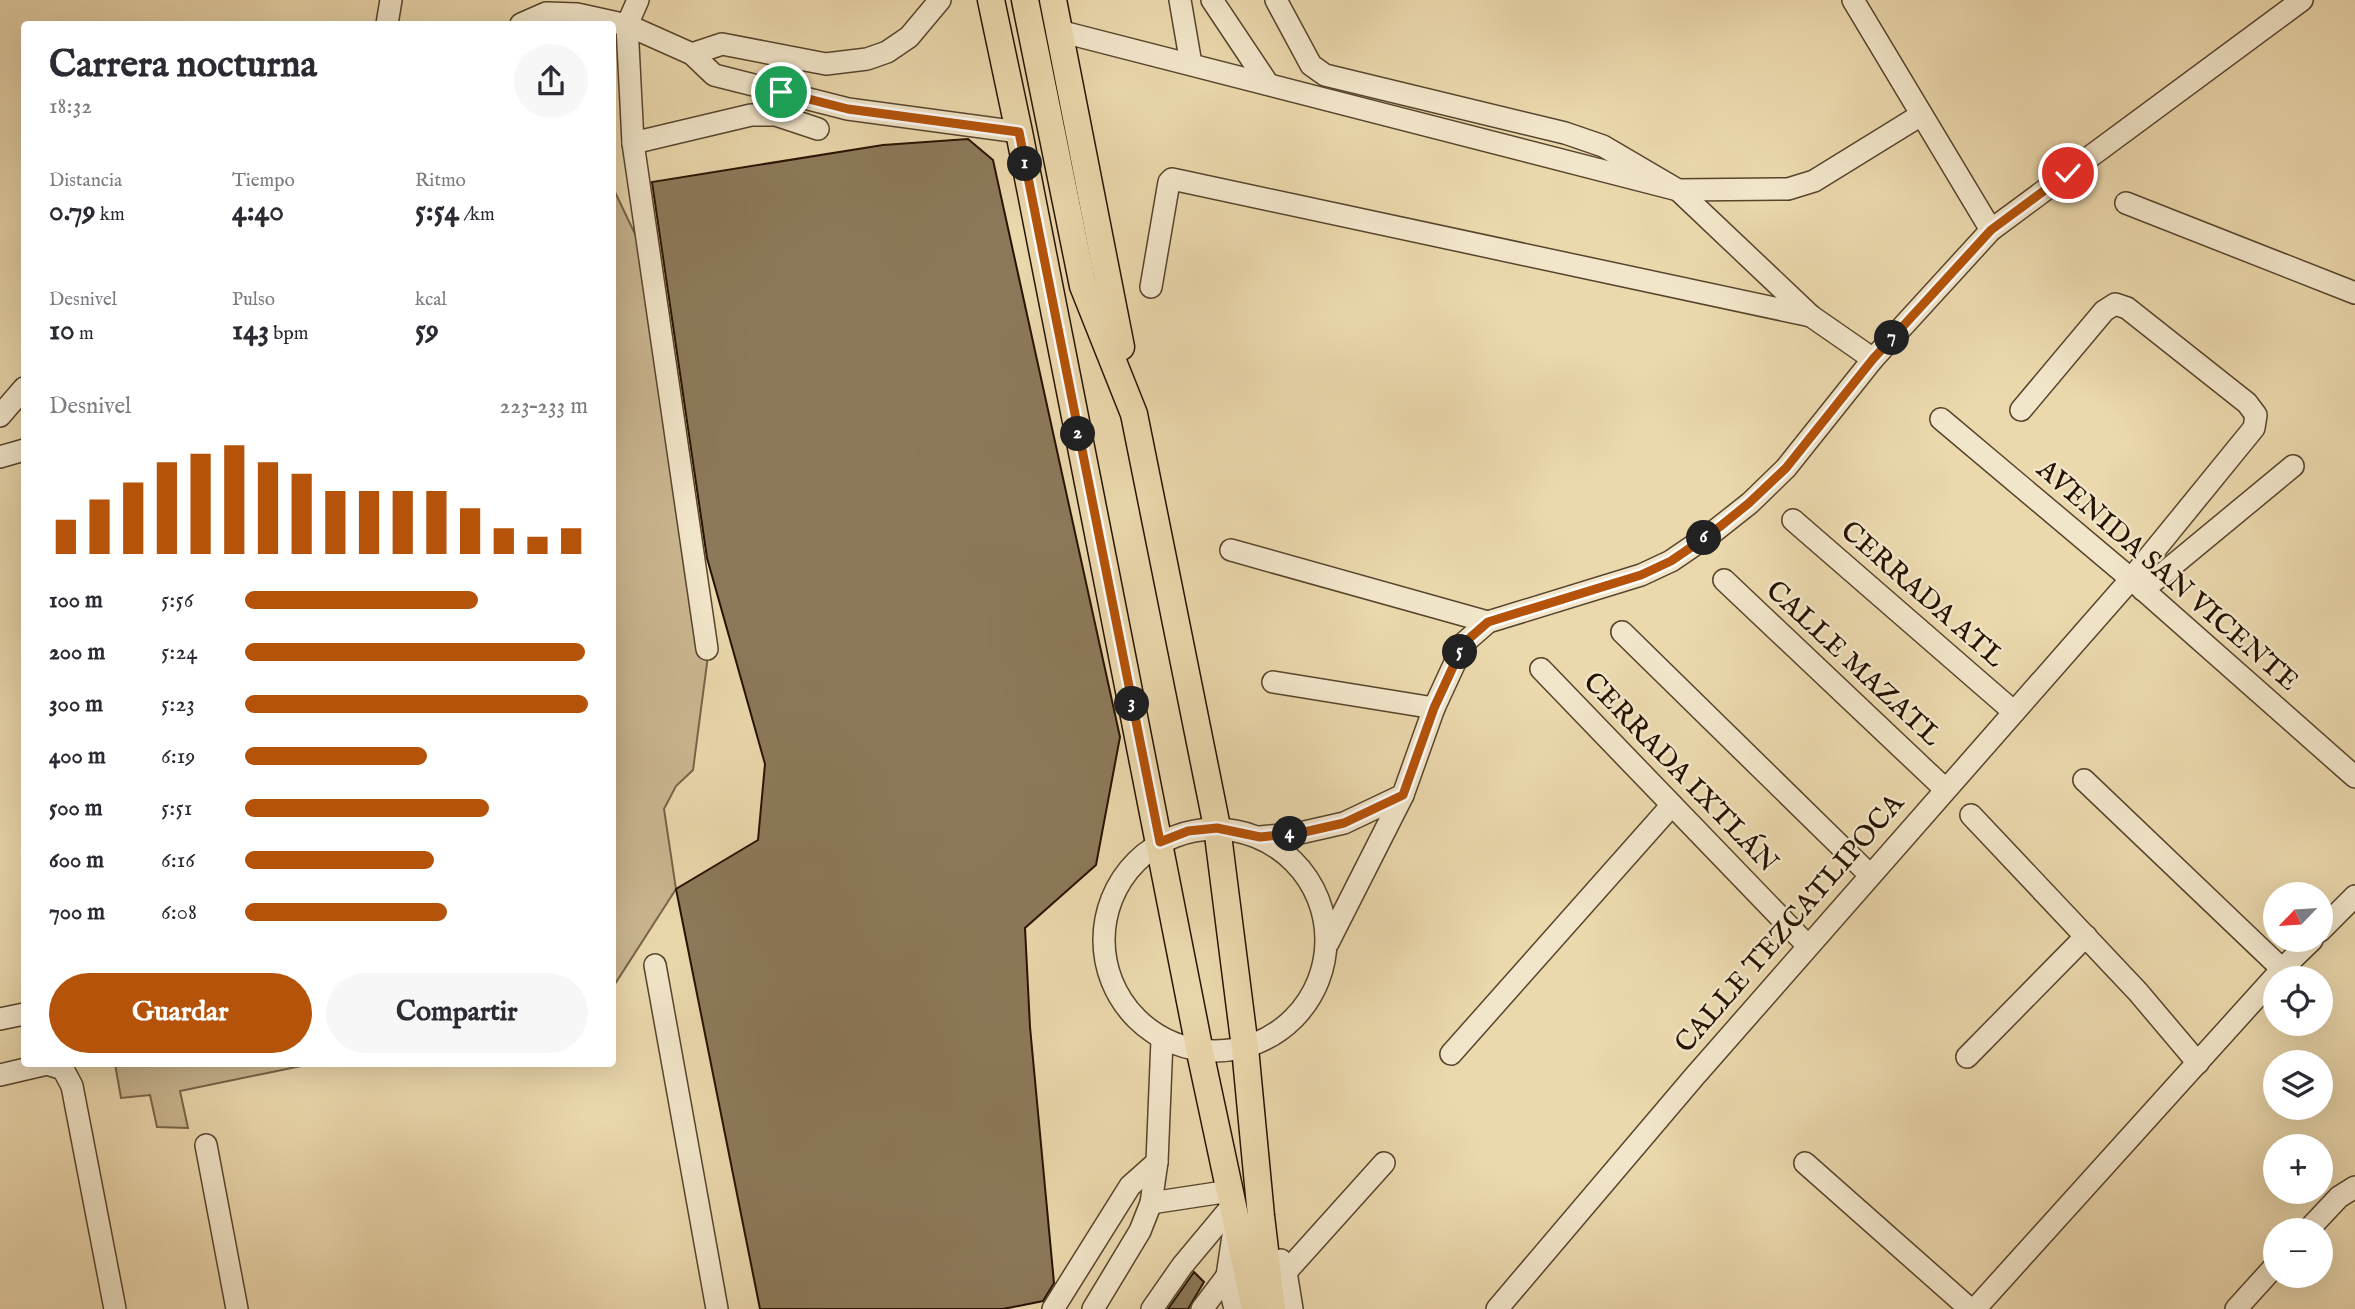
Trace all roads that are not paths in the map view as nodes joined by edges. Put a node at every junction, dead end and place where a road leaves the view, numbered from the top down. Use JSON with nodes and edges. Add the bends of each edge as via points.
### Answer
{"nodes":[{"id":1,"x":391,"y":0,"type":"edge"},
{"id":2,"x":638,"y":0,"type":"edge"},
{"id":3,"x":940,"y":0,"type":"edge"},
{"id":4,"x":990,"y":0,"type":"edge"},
{"id":5,"x":1025,"y":0,"type":"edge"},
{"id":6,"x":1053,"y":0,"type":"edge"},
{"id":7,"x":1180,"y":0,"type":"edge"},
{"id":8,"x":1212,"y":0,"type":"edge"},
{"id":9,"x":1276,"y":0,"type":"edge"},
{"id":10,"x":1853,"y":0,"type":"edge"},
{"id":11,"x":2302,"y":0,"type":"edge"},
{"id":12,"x":388,"y":21,"type":"edge"},
{"id":13,"x":528,"y":21,"type":"edge"},
{"id":14,"x":609,"y":21,"type":"edge"},
{"id":15,"x":616,"y":23,"type":"edge"},
{"id":16,"x":627,"y":25,"type":"junction"},
{"id":17,"x":1059,"y":31,"type":"junction"},
{"id":18,"x":692,"y":54,"type":"junction"},
{"id":19,"x":1191,"y":64,"type":"junction"},
{"id":20,"x":1268,"y":84,"type":"junction"},
{"id":21,"x":1922,"y":115,"type":"junction"},
{"id":22,"x":818,"y":129,"type":"dead end"},
{"id":23,"x":1019,"y":132,"type":"junction"},
{"id":24,"x":633,"y":143,"type":"junction"},
{"id":25,"x":1678,"y":190,"type":"junction"},
{"id":26,"x":2126,"y":203,"type":"dead end"},
{"id":27,"x":1991,"y":230,"type":"junction"},
{"id":28,"x":1150,"y":287,"type":"dead end"},
{"id":29,"x":2355,"y":293,"type":"edge"},
{"id":30,"x":1811,"y":316,"type":"junction"},
{"id":31,"x":1873,"y":359,"type":"junction"},
{"id":32,"x":21,"y":392,"type":"edge"},
{"id":33,"x":2021,"y":410,"type":"dead end"},
{"id":34,"x":1134,"y":414,"type":"junction"},
{"id":35,"x":0,"y":416,"type":"edge"},
{"id":36,"x":1941,"y":419,"type":"dead end"},
{"id":37,"x":2293,"y":466,"type":"dead end"},
{"id":38,"x":1793,"y":520,"type":"dead end"},
{"id":39,"x":1231,"y":550,"type":"dead end"},
{"id":40,"x":1724,"y":580,"type":"dead end"},
{"id":41,"x":2137,"y":584,"type":"junction"},
{"id":42,"x":1488,"y":622,"type":"junction"},
{"id":43,"x":1622,"y":632,"type":"dead end"},
{"id":44,"x":707,"y":649,"type":"dead end"},
{"id":45,"x":1541,"y":669,"type":"dead end"},
{"id":46,"x":1273,"y":682,"type":"dead end"},
{"id":47,"x":1434,"y":708,"type":"junction"},
{"id":48,"x":2014,"y":712,"type":"junction"},
{"id":49,"x":2355,"y":777,"type":"edge"},
{"id":50,"x":2084,"y":780,"type":"dead end"},
{"id":51,"x":1945,"y":789,"type":"junction"},
{"id":52,"x":1403,"y":795,"type":"junction"},
{"id":53,"x":1672,"y":805,"type":"junction"},
{"id":54,"x":1971,"y":815,"type":"dead end"},
{"id":55,"x":1217,"y":828,"type":"junction"},
{"id":56,"x":1260,"y":837,"type":"junction"},
{"id":57,"x":1160,"y":842,"type":"junction"},
{"id":58,"x":1870,"y":875,"type":"junction"},
{"id":59,"x":2355,"y":896,"type":"edge"},
{"id":60,"x":2333,"y":918,"type":"edge"},
{"id":61,"x":2086,"y":936,"type":"junction"},
{"id":62,"x":1328,"y":943,"type":"junction"},
{"id":63,"x":1808,"y":946,"type":"junction"},
{"id":64,"x":2300,"y":952,"type":"edge"},
{"id":65,"x":655,"y":965,"type":"dead end"},
{"id":66,"x":2279,"y":966,"type":"edge"},
{"id":67,"x":2285,"y":966,"type":"edge"},
{"id":68,"x":2263,"y":990,"type":"edge"},
{"id":69,"x":21,"y":1015,"type":"edge"},
{"id":70,"x":0,"y":1019,"type":"edge"},
{"id":71,"x":1162,"y":1040,"type":"junction"},
{"id":72,"x":1245,"y":1048,"type":"junction"},
{"id":73,"x":1200,"y":1052,"type":"junction"},
{"id":74,"x":1451,"y":1054,"type":"dead end"},
{"id":75,"x":1967,"y":1057,"type":"dead end"},
{"id":76,"x":2198,"y":1063,"type":"junction"},
{"id":77,"x":34,"y":1067,"type":"edge"},
{"id":78,"x":57,"y":1067,"type":"edge"},
{"id":79,"x":0,"y":1075,"type":"edge"},
{"id":80,"x":206,"y":1144,"type":"dead end"},
{"id":81,"x":1157,"y":1162,"type":"junction"},
{"id":82,"x":1384,"y":1163,"type":"dead end"},
{"id":83,"x":1805,"y":1163,"type":"dead end"},
{"id":84,"x":2355,"y":1186,"type":"edge"},
{"id":85,"x":1151,"y":1203,"type":"junction"},
{"id":86,"x":1240,"y":1208,"type":"junction"},
{"id":87,"x":2319,"y":1218,"type":"edge"},
{"id":88,"x":1286,"y":1272,"type":"junction"},
{"id":89,"x":1227,"y":1276,"type":"junction"},
{"id":90,"x":2263,"y":1279,"type":"edge"},
{"id":91,"x":115,"y":1309,"type":"edge"},
{"id":92,"x":237,"y":1309,"type":"edge"},
{"id":93,"x":717,"y":1309,"type":"edge"},
{"id":94,"x":1053,"y":1309,"type":"edge"},
{"id":95,"x":1093,"y":1309,"type":"edge"},
{"id":96,"x":1152,"y":1309,"type":"edge"},
{"id":97,"x":1202,"y":1309,"type":"edge"},
{"id":98,"x":1235,"y":1309,"type":"edge"},
{"id":99,"x":1255,"y":1309,"type":"edge"},
{"id":100,"x":1272,"y":1309,"type":"edge"},
{"id":101,"x":1292,"y":1309,"type":"edge"},
{"id":102,"x":1497,"y":1309,"type":"edge"},
{"id":103,"x":1972,"y":1309,"type":"edge"},
{"id":104,"x":2236,"y":1309,"type":"edge"}],
"edges":[{"from":1,"to":12,"type":"street"},
{"from":2,"to":16,"type":"street"},
{"from":3,"to":18,"type":"street","via":[[909,37],[867,59],[826,64],[722,44]]},
{"from":4,"to":23,"type":"main road"},
{"from":5,"to":34,"type":"main road","via":[[1083,286]]},
{"from":6,"to":17,"type":"main road"},
{"from":7,"to":19,"type":"street"},
{"from":8,"to":20,"type":"street"},
{"from":9,"to":25,"type":"street","via":[[1311,65],[1325,75],[1565,133],[1602,146]]},
{"from":10,"to":21,"type":"street"},
{"from":11,"to":27,"type":"street"},
{"from":13,"to":14,"type":"street","via":[[546,13]]},
{"from":15,"to":16,"type":"street"},
{"from":16,"to":18,"type":"street"},
{"from":16,"to":24,"type":"street"},
{"from":17,"to":19,"type":"street"},
{"from":17,"to":34,"type":"main road"},
{"from":18,"to":23,"type":"street","via":[[714,75],[848,109]]},
{"from":19,"to":20,"type":"street"},
{"from":20,"to":25,"type":"street"},
{"from":21,"to":25,"type":"street","via":[[1814,181],[1788,189]]},
{"from":21,"to":27,"type":"street"},
{"from":22,"to":24,"type":"street","via":[[776,115],[751,115]]},
{"from":23,"to":57,"type":"main road"},
{"from":24,"to":44,"type":"street"},
{"from":25,"to":30,"type":"street"},
{"from":26,"to":29,"type":"street"},
{"from":27,"to":31,"type":"street"},
{"from":28,"to":30,"type":"street","via":[[1172,179]]},
{"from":30,"to":31,"type":"street"},
{"from":31,"to":42,"type":"street","via":[[1786,468],[1712,533],[1641,575]]},
{"from":32,"to":35,"type":"street"},
{"from":33,"to":41,"type":"street","via":[[2104,311],[2115,304],[2138,316],[2256,415],[2254,428]]},
{"from":34,"to":55,"type":"main road"},
{"from":36,"to":41,"type":"street","name":"AVENIDA SAN VICENTE"},
{"from":37,"to":41,"type":"street"},
{"from":38,"to":48,"type":"street","name":"CERRADA ATL"},
{"from":39,"to":42,"type":"street"},
{"from":40,"to":51,"type":"street","name":"CALLE MAZATL"},
{"from":41,"to":48,"type":"street","name":"CALLE TEZCATLIPOCA"},
{"from":41,"to":49,"type":"street","name":"AVENIDA SAN VICENTE"},
{"from":42,"to":47,"type":"street","via":[[1464,643]]},
{"from":43,"to":58,"type":"street"},
{"from":45,"to":53,"type":"street","name":"CERRADA IXTLÁN"},
{"from":46,"to":47,"type":"street"},
{"from":47,"to":52,"type":"street"},
{"from":48,"to":51,"type":"street","name":"CALLE TEZCATLIPOCA"},
{"from":50,"to":66,"type":"street"},
{"from":51,"to":58,"type":"street","name":"CALLE TEZCATLIPOCA"},
{"from":52,"to":56,"type":"street","via":[[1344,823]]},
{"from":52,"to":62,"type":"street"},
{"from":53,"to":63,"type":"street","name":"CERRADA IXTLÁN"},
{"from":53,"to":74,"type":"street"},
{"from":54,"to":61,"type":"street"},
{"from":55,"to":56,"type":"street"},
{"from":55,"to":57,"type":"street","via":[[1188,831]]},
{"from":55,"to":72,"type":"main road"},
{"from":56,"to":62,"type":"street","via":[[1296,863],[1320,900]]},
{"from":57,"to":71,"type":"street","via":[[1129,867],[1109,902],[1103,941],[1110,981],[1131,1015]]},
{"from":57,"to":73,"type":"main road"},
{"from":58,"to":63,"type":"street","name":"CALLE TEZCATLIPOCA"},
{"from":59,"to":60,"type":"street"},
{"from":61,"to":75,"type":"street"},
{"from":61,"to":76,"type":"street"},
{"from":62,"to":72,"type":"street","via":[[1318,986],[1293,1022]]},
{"from":63,"to":102,"type":"street","name":"CALLE TEZCATLIPOCA"},
{"from":64,"to":67,"type":"street"},
{"from":65,"to":93,"type":"street"},
{"from":68,"to":76,"type":"street"},
{"from":69,"to":70,"type":"street"},
{"from":71,"to":73,"type":"street"},
{"from":71,"to":81,"type":"street"},
{"from":72,"to":73,"type":"street"},
{"from":72,"to":86,"type":"main road"},
{"from":73,"to":86,"type":"main road"},
{"from":76,"to":103,"type":"street"},
{"from":77,"to":79,"type":"street"},
{"from":78,"to":91,"type":"street","via":[[63,1069],[72,1086]]},
{"from":80,"to":92,"type":"street"},
{"from":81,"to":85,"type":"street"},
{"from":81,"to":94,"type":"street","via":[[1130,1186]]},
{"from":82,"to":88,"type":"street"},
{"from":83,"to":103,"type":"street"},
{"from":84,"to":87,"type":"street"},
{"from":85,"to":86,"type":"street"},
{"from":85,"to":95,"type":"street","via":[[1140,1231]]},
{"from":86,"to":88,"type":"street"},
{"from":86,"to":89,"type":"street"},
{"from":86,"to":96,"type":"street","via":[[1182,1266]]},
{"from":86,"to":99,"type":"main road"},
{"from":86,"to":100,"type":"main road"},
{"from":88,"to":101,"type":"street"},
{"from":89,"to":97,"type":"street"},
{"from":89,"to":98,"type":"street"},
{"from":90,"to":104,"type":"street"}]}
